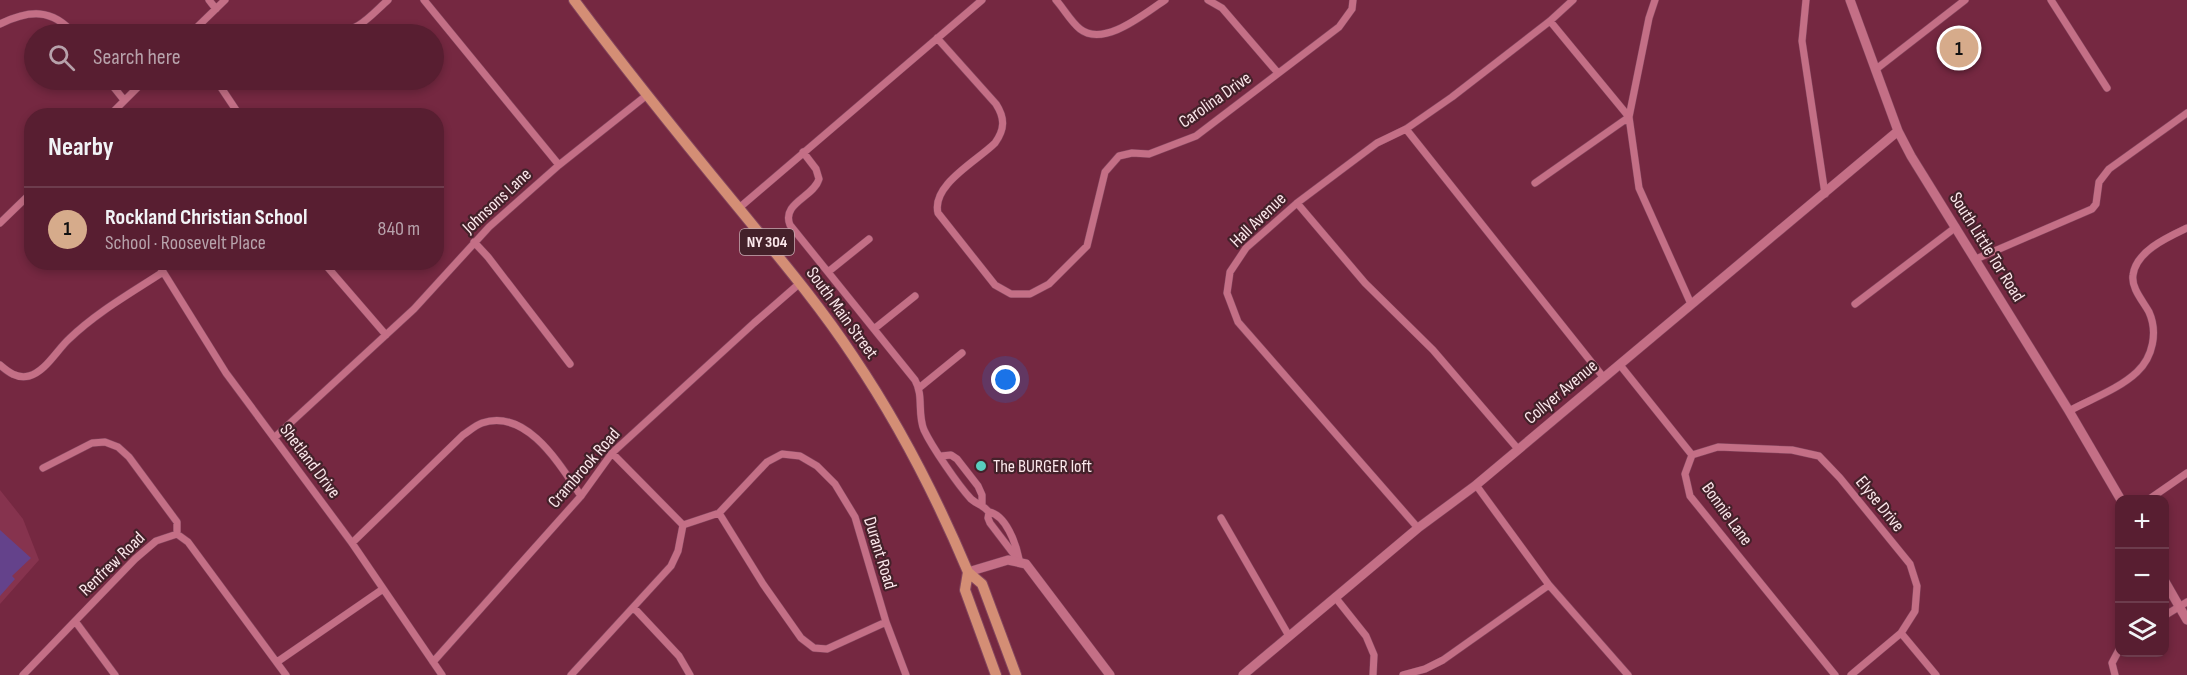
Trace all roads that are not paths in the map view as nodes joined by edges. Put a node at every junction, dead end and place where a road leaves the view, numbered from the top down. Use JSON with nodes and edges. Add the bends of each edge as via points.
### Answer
{"nodes":[{"id":1,"x":209,"y":0,"type":"edge"},
{"id":2,"x":225,"y":0,"type":"edge"},
{"id":3,"x":388,"y":0,"type":"edge"},
{"id":4,"x":424,"y":0,"type":"edge"},
{"id":5,"x":574,"y":0,"type":"edge"},
{"id":6,"x":982,"y":0,"type":"edge"},
{"id":7,"x":1056,"y":0,"type":"edge"},
{"id":8,"x":1165,"y":0,"type":"edge"},
{"id":9,"x":1208,"y":0,"type":"edge"},
{"id":10,"x":1353,"y":0,"type":"edge"},
{"id":11,"x":1573,"y":0,"type":"edge"},
{"id":12,"x":1655,"y":0,"type":"edge"},
{"id":13,"x":1806,"y":0,"type":"edge"},
{"id":14,"x":1850,"y":0,"type":"edge"},
{"id":15,"x":1965,"y":0,"type":"edge"},
{"id":16,"x":2051,"y":0,"type":"edge"},
{"id":17,"x":216,"y":9,"type":"junction"},
{"id":18,"x":1550,"y":21,"type":"junction"},
{"id":19,"x":0,"y":24,"type":"edge"},
{"id":20,"x":65,"y":24,"type":"edge"},
{"id":21,"x":200,"y":24,"type":"edge"},
{"id":22,"x":361,"y":24,"type":"edge"},
{"id":23,"x":444,"y":24,"type":"edge"},
{"id":24,"x":444,"y":24,"type":"edge"},
{"id":25,"x":937,"y":38,"type":"junction"},
{"id":26,"x":1875,"y":70,"type":"junction"},
{"id":27,"x":1278,"y":73,"type":"junction"},
{"id":28,"x":2107,"y":88,"type":"dead end"},
{"id":29,"x":116,"y":90,"type":"edge"},
{"id":30,"x":134,"y":90,"type":"edge"},
{"id":31,"x":223,"y":90,"type":"edge"},
{"id":32,"x":647,"y":95,"type":"junction"},
{"id":33,"x":124,"y":100,"type":"junction"},
{"id":34,"x":116,"y":108,"type":"edge"},
{"id":35,"x":235,"y":108,"type":"edge"},
{"id":36,"x":2187,"y":113,"type":"edge"},
{"id":37,"x":1629,"y":117,"type":"junction"},
{"id":38,"x":1406,"y":129,"type":"junction"},
{"id":39,"x":1898,"y":132,"type":"junction"},
{"id":40,"x":803,"y":152,"type":"junction"},
{"id":41,"x":559,"y":165,"type":"junction"},
{"id":42,"x":1535,"y":183,"type":"dead end"},
{"id":43,"x":1825,"y":194,"type":"junction"},
{"id":44,"x":24,"y":200,"type":"edge"},
{"id":45,"x":1297,"y":203,"type":"junction"},
{"id":46,"x":739,"y":208,"type":"junction"},
{"id":47,"x":0,"y":223,"type":"edge"},
{"id":48,"x":1956,"y":227,"type":"junction"},
{"id":49,"x":2187,"y":228,"type":"edge"},
{"id":50,"x":869,"y":239,"type":"dead end"},
{"id":51,"x":474,"y":242,"type":"junction"},
{"id":52,"x":1976,"y":258,"type":"junction"},
{"id":53,"x":330,"y":270,"type":"edge"},
{"id":54,"x":163,"y":272,"type":"joint"},
{"id":55,"x":828,"y":272,"type":"junction"},
{"id":56,"x":800,"y":284,"type":"junction"},
{"id":57,"x":915,"y":296,"type":"dead end"},
{"id":58,"x":1691,"y":304,"type":"junction"},
{"id":59,"x":1855,"y":304,"type":"dead end"},
{"id":60,"x":874,"y":329,"type":"junction"},
{"id":61,"x":386,"y":335,"type":"junction"},
{"id":62,"x":962,"y":353,"type":"dead end"},
{"id":63,"x":570,"y":364,"type":"dead end"},
{"id":64,"x":0,"y":365,"type":"edge"},
{"id":65,"x":1620,"y":365,"type":"junction"},
{"id":66,"x":1604,"y":378,"type":"junction"},
{"id":67,"x":919,"y":388,"type":"junction"},
{"id":68,"x":2069,"y":411,"type":"junction"},
{"id":69,"x":274,"y":438,"type":"junction"},
{"id":70,"x":1518,"y":449,"type":"junction"},
{"id":71,"x":612,"y":453,"type":"junction"},
{"id":72,"x":1692,"y":455,"type":"junction"},
{"id":73,"x":941,"y":456,"type":"junction"},
{"id":74,"x":43,"y":468,"type":"dead end"},
{"id":75,"x":2187,"y":473,"type":"edge"},
{"id":76,"x":1476,"y":485,"type":"junction"},
{"id":77,"x":2118,"y":495,"type":"edge"},
{"id":78,"x":2155,"y":495,"type":"edge"},
{"id":79,"x":581,"y":496,"type":"junction"},
{"id":80,"x":982,"y":504,"type":"junction"},
{"id":81,"x":719,"y":513,"type":"junction"},
{"id":82,"x":1221,"y":518,"type":"dead end"},
{"id":83,"x":683,"y":525,"type":"junction"},
{"id":84,"x":1418,"y":528,"type":"junction"},
{"id":85,"x":177,"y":534,"type":"junction"},
{"id":86,"x":352,"y":543,"type":"junction"},
{"id":87,"x":1019,"y":561,"type":"junction"},
{"id":88,"x":968,"y":572,"type":"junction"},
{"id":89,"x":1549,"y":585,"type":"junction"},
{"id":90,"x":2169,"y":586,"type":"edge"},
{"id":91,"x":383,"y":589,"type":"junction"},
{"id":92,"x":1335,"y":597,"type":"junction"},
{"id":93,"x":2183,"y":604,"type":"edge"},
{"id":94,"x":634,"y":609,"type":"junction"},
{"id":95,"x":2169,"y":613,"type":"edge"},
{"id":96,"x":2187,"y":620,"type":"edge"},
{"id":97,"x":75,"y":621,"type":"junction"},
{"id":98,"x":886,"y":622,"type":"junction"},
{"id":99,"x":1901,"y":633,"type":"junction"},
{"id":100,"x":1288,"y":636,"type":"junction"},
{"id":101,"x":2115,"y":657,"type":"edge"},
{"id":102,"x":277,"y":662,"type":"junction"},
{"id":103,"x":433,"y":662,"type":"junction"},
{"id":104,"x":23,"y":675,"type":"edge"},
{"id":105,"x":114,"y":675,"type":"edge"},
{"id":106,"x":286,"y":675,"type":"edge"},
{"id":107,"x":442,"y":675,"type":"edge"},
{"id":108,"x":571,"y":675,"type":"edge"},
{"id":109,"x":690,"y":675,"type":"edge"},
{"id":110,"x":906,"y":675,"type":"edge"},
{"id":111,"x":996,"y":675,"type":"edge"},
{"id":112,"x":1016,"y":675,"type":"edge"},
{"id":113,"x":1110,"y":675,"type":"edge"},
{"id":114,"x":1243,"y":675,"type":"edge"},
{"id":115,"x":1373,"y":675,"type":"edge"},
{"id":116,"x":1403,"y":675,"type":"edge"},
{"id":117,"x":1628,"y":675,"type":"edge"},
{"id":118,"x":1835,"y":675,"type":"edge"},
{"id":119,"x":1851,"y":675,"type":"edge"},
{"id":120,"x":1936,"y":675,"type":"edge"},
{"id":121,"x":2115,"y":675,"type":"edge"}],
"edges":[{"from":1,"to":17,"type":"street"},
{"from":2,"to":17,"type":"street"},
{"from":3,"to":22,"type":"street"},
{"from":4,"to":24,"type":"street"},
{"from":5,"to":32,"type":"main road","name":"South Main Street","number":"NY 304"},
{"from":6,"to":25,"type":"street"},
{"from":7,"to":8,"type":"street","via":[[1082,30],[1098,35],[1114,32]]},
{"from":9,"to":27,"type":"street","via":[[1222,8]]},
{"from":10,"to":27,"type":"street","name":"Carolina Drive","via":[[1352,9],[1339,27]]},
{"from":11,"to":18,"type":"street","name":"Hall Avenue"},
{"from":12,"to":37,"type":"street"},
{"from":13,"to":43,"type":"street","via":[[1802,40]]},
{"from":14,"to":26,"type":"street","name":"South Little Tor Road"},
{"from":15,"to":26,"type":"street"},
{"from":16,"to":28,"type":"street"},
{"from":17,"to":21,"type":"street"},
{"from":18,"to":37,"type":"street"},
{"from":18,"to":38,"type":"street","name":"Hall Avenue"},
{"from":19,"to":20,"type":"street","via":[[35,13],[50,15]]},
{"from":23,"to":41,"type":"street"},
{"from":25,"to":27,"type":"street","name":"Carolina Drive","via":[[996,104],[1003,123],[995,142],[943,189],[937,200],[938,213],[995,285],[1011,294],[1030,294],[1049,284],[1087,246],[1105,172],[1119,156],[1149,154],[1196,136]]},
{"from":25,"to":40,"type":"street"},
{"from":26,"to":39,"type":"street","name":"South Little Tor Road"},
{"from":29,"to":33,"type":"street"},
{"from":30,"to":33,"type":"street"},
{"from":31,"to":35,"type":"street"},
{"from":32,"to":41,"type":"street","name":"Johnsons Lane"},
{"from":32,"to":46,"type":"main road","name":"South Main Street","number":"NY 304"},
{"from":33,"to":34,"type":"street"},
{"from":36,"to":52,"type":"street","via":[[2109,169],[2099,182],[2092,209]]},
{"from":37,"to":42,"type":"street"},
{"from":37,"to":58,"type":"street","via":[[1639,188]]},
{"from":38,"to":45,"type":"street","name":"Hall Avenue","via":[[1377,143]]},
{"from":38,"to":66,"type":"street"},
{"from":39,"to":43,"type":"street","name":"Collyer Avenue"},
{"from":39,"to":48,"type":"street","name":"South Little Tor Road"},
{"from":40,"to":46,"type":"street"},
{"from":40,"to":55,"type":"street","via":[[819,178],[813,190],[790,209],[788,219]]},
{"from":41,"to":51,"type":"street","name":"Johnsons Lane"},
{"from":43,"to":58,"type":"street","name":"Collyer Avenue"},
{"from":44,"to":47,"type":"street"},
{"from":45,"to":70,"type":"street"},
{"from":45,"to":84,"type":"street","name":"Hall Avenue","via":[[1246,248],[1230,272],[1227,293],[1238,322]]},
{"from":46,"to":56,"type":"main road","name":"South Main Street","number":"NY 304"},
{"from":48,"to":52,"type":"street","name":"South Little Tor Road"},
{"from":48,"to":59,"type":"street"},
{"from":49,"to":68,"type":"street","via":[[2144,255],[2133,276],[2153,327],[2148,357],[2137,372],[2121,383]]},
{"from":50,"to":55,"type":"street"},
{"from":51,"to":61,"type":"street","name":"Johnsons Lane"},
{"from":51,"to":63,"type":"street"},
{"from":52,"to":68,"type":"street","name":"South Little Tor Road"},
{"from":53,"to":61,"type":"street"},
{"from":54,"to":64,"type":"street","via":[[84,324],[30,376],[9,374]]},
{"from":54,"to":69,"type":"street","name":"Shetland Drive","via":[[226,373]]},
{"from":55,"to":60,"type":"street"},
{"from":56,"to":71,"type":"street","name":"Crambrook Road"},
{"from":56,"to":88,"type":"main road","name":"South Main Street","number":"NY 304","via":[[846,344],[896,424]]},
{"from":57,"to":60,"type":"street"},
{"from":58,"to":65,"type":"street","name":"Collyer Avenue"},
{"from":60,"to":67,"type":"street"},
{"from":61,"to":69,"type":"street","name":"Johnsons Lane"},
{"from":62,"to":67,"type":"street"},
{"from":65,"to":66,"type":"street","name":"Collyer Avenue"},
{"from":65,"to":72,"type":"street"},
{"from":66,"to":70,"type":"street","name":"Collyer Avenue"},
{"from":67,"to":73,"type":"street","via":[[922,425]]},
{"from":68,"to":77,"type":"street","name":"South Little Tor Road"},
{"from":69,"to":86,"type":"street","name":"Shetland Drive"},
{"from":70,"to":76,"type":"street","name":"Collyer Avenue"},
{"from":71,"to":79,"type":"street","name":"Crambrook Road"},
{"from":71,"to":83,"type":"street"},
{"from":72,"to":99,"type":"street","name":"Elyse Drive","via":[[1718,447],[1792,450],[1819,456],[1910,564],[1917,586],[1915,611]]},
{"from":72,"to":118,"type":"street","name":"Bonnie Lane","via":[[1685,474],[1690,496]]},
{"from":73,"to":80,"type":"street","via":[[970,498]]},
{"from":73,"to":80,"type":"street","via":[[957,459],[978,486]]},
{"from":74,"to":85,"type":"street","via":[[92,443],[118,447],[177,522]]},
{"from":75,"to":78,"type":"street"},
{"from":76,"to":84,"type":"street","name":"Collyer Avenue"},
{"from":76,"to":89,"type":"street"},
{"from":79,"to":86,"type":"street","via":[[550,452],[534,437],[517,425],[500,420],[481,423],[463,435]]},
{"from":79,"to":103,"type":"street","name":"Crambrook Road"},
{"from":80,"to":87,"type":"street","via":[[997,515],[1012,535]]},
{"from":81,"to":83,"type":"street","name":"Durant Road"},
{"from":81,"to":98,"type":"street","via":[[762,584],[801,638],[814,648],[827,649]]},
{"from":81,"to":98,"type":"street","name":"Durant Road","via":[[767,462],[782,454],[800,456],[817,466],[835,484],[855,517]]},
{"from":82,"to":100,"type":"street"},
{"from":83,"to":94,"type":"street","via":[[678,551],[670,566]]},
{"from":84,"to":92,"type":"street","name":"Collyer Avenue"},
{"from":85,"to":97,"type":"street","name":"Renfrew Road","via":[[156,541]]},
{"from":85,"to":102,"type":"street","via":[[188,542]]},
{"from":86,"to":91,"type":"street","name":"Shetland Drive"},
{"from":87,"to":88,"type":"street","via":[[998,562]]},
{"from":87,"to":113,"type":"street","via":[[1030,568]]},
{"from":88,"to":111,"type":"main road","number":"NY 304","via":[[965,590]]},
{"from":88,"to":112,"type":"main road","number":"NY 304","via":[[982,584]]},
{"from":89,"to":116,"type":"street","via":[[1443,660]]},
{"from":89,"to":117,"type":"street"},
{"from":90,"to":93,"type":"street"},
{"from":91,"to":102,"type":"street"},
{"from":91,"to":103,"type":"street","name":"Shetland Drive"},
{"from":92,"to":100,"type":"street","name":"Collyer Avenue"},
{"from":92,"to":115,"type":"street","via":[[1366,636],[1374,656]]},
{"from":93,"to":95,"type":"street"},
{"from":93,"to":96,"type":"street"},
{"from":94,"to":108,"type":"street"},
{"from":94,"to":109,"type":"street","via":[[679,656]]},
{"from":97,"to":104,"type":"street","name":"Renfrew Road"},
{"from":97,"to":105,"type":"street"},
{"from":98,"to":110,"type":"street","name":"Durant Road"},
{"from":99,"to":119,"type":"street","name":"Elyse Drive"},
{"from":99,"to":120,"type":"street"},
{"from":100,"to":114,"type":"street","name":"Collyer Avenue"},
{"from":101,"to":121,"type":"street","via":[[2112,663]]},
{"from":102,"to":106,"type":"street"},
{"from":103,"to":107,"type":"street","name":"Shetland Drive"}]}
